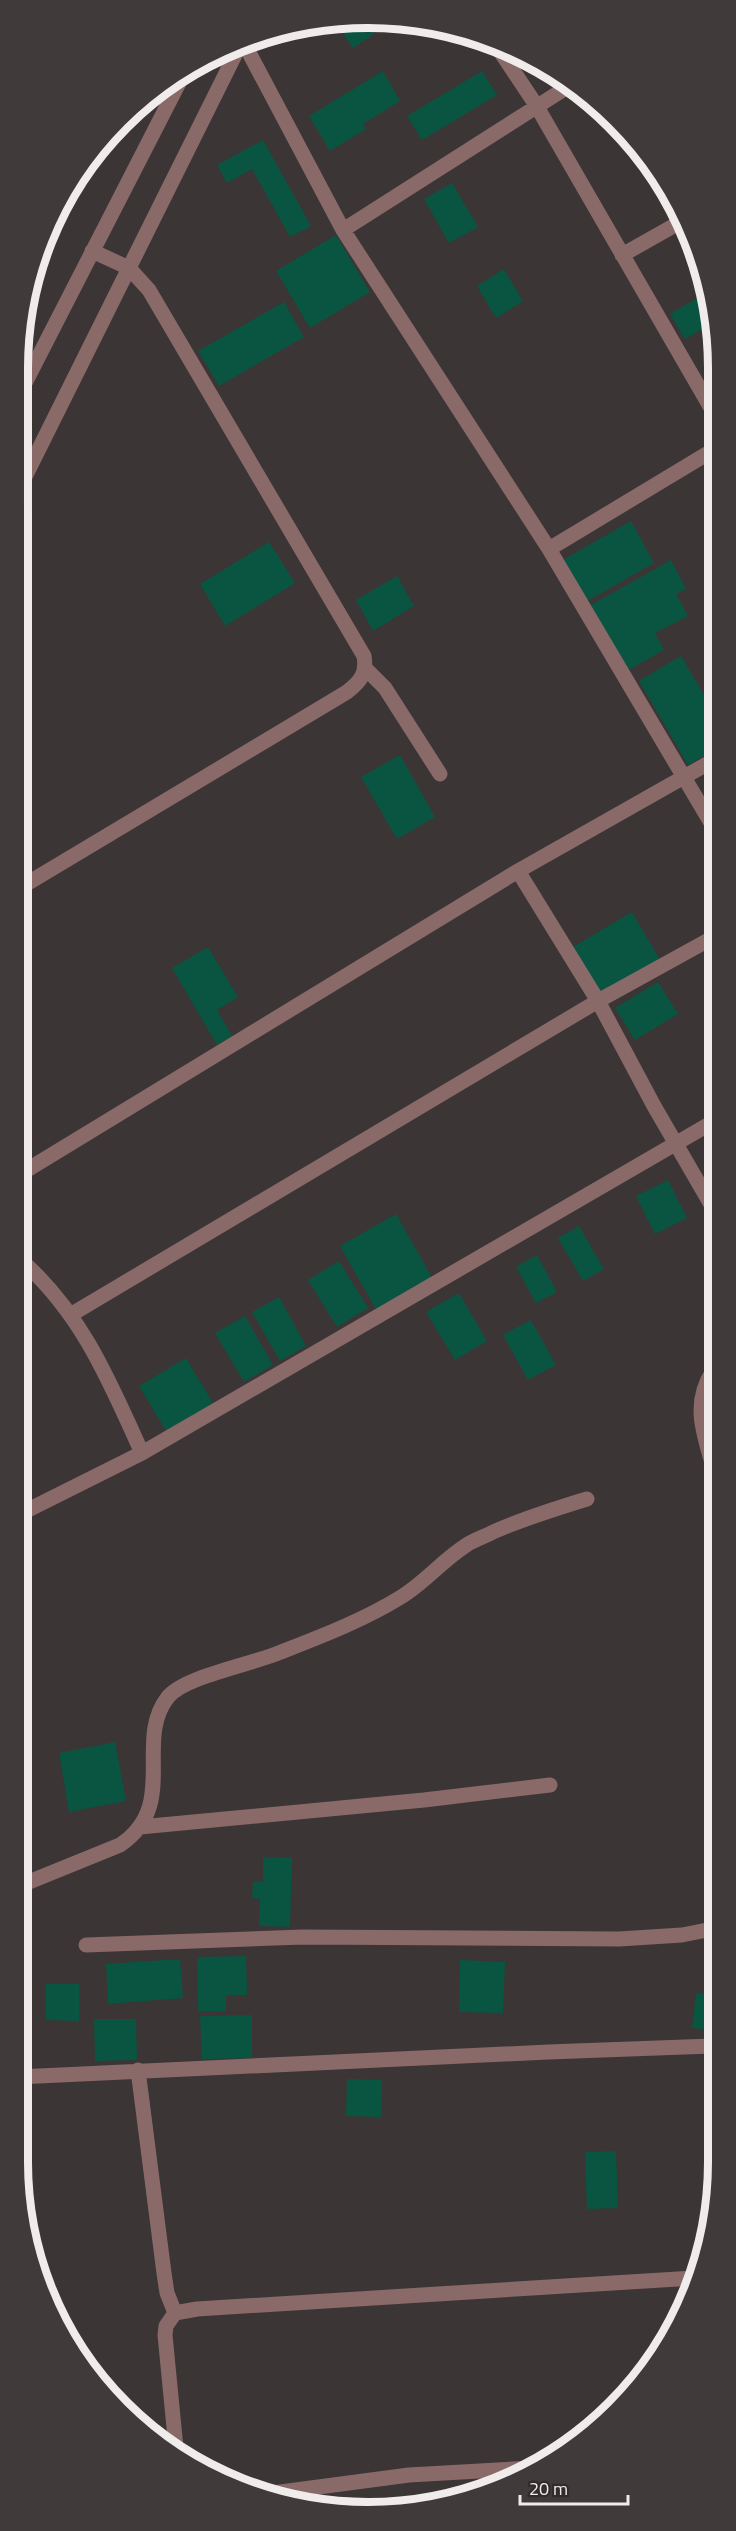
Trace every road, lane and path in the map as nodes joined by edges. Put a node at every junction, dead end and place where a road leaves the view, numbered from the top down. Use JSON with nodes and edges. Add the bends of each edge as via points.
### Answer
{"nodes":[{"id":1,"x":248,"y":51,"type":"edge"},
{"id":2,"x":235,"y":56,"type":"edge"},
{"id":3,"x":504,"y":57,"type":"edge"},
{"id":4,"x":176,"y":88,"type":"edge"},
{"id":5,"x":562,"y":90,"type":"edge"},
{"id":6,"x":536,"y":105,"type":"junction"},
{"id":7,"x":675,"y":225,"type":"edge"},
{"id":8,"x":343,"y":230,"type":"junction"},
{"id":9,"x":92,"y":251,"type":"junction"},
{"id":10,"x":622,"y":255,"type":"junction"},
{"id":11,"x":129,"y":268,"type":"junction"},
{"id":12,"x":29,"y":375,"type":"edge"},
{"id":13,"x":708,"y":403,"type":"edge"},
{"id":14,"x":708,"y":453,"type":"edge"},
{"id":15,"x":29,"y":470,"type":"edge"},
{"id":16,"x":549,"y":549,"type":"junction"},
{"id":17,"x":366,"y":669,"type":"junction"},
{"id":18,"x":708,"y":764,"type":"edge"},
{"id":19,"x":440,"y":774,"type":"dead end"},
{"id":20,"x":685,"y":778,"type":"junction"},
{"id":21,"x":708,"y":818,"type":"edge"},
{"id":22,"x":518,"y":871,"type":"junction"},
{"id":23,"x":29,"y":882,"type":"edge"},
{"id":24,"x":708,"y":940,"type":"edge"},
{"id":25,"x":598,"y":1001,"type":"junction"},
{"id":26,"x":708,"y":1125,"type":"edge"},
{"id":27,"x":676,"y":1144,"type":"junction"},
{"id":28,"x":29,"y":1169,"type":"edge"},
{"id":29,"x":708,"y":1199,"type":"edge"},
{"id":30,"x":29,"y":1268,"type":"edge"},
{"id":31,"x":72,"y":1314,"type":"junction"},
{"id":32,"x":708,"y":1378,"type":"edge"},
{"id":33,"x":708,"y":1446,"type":"edge"},
{"id":34,"x":142,"y":1453,"type":"junction"},
{"id":35,"x":587,"y":1499,"type":"dead end"},
{"id":36,"x":29,"y":1510,"type":"edge"},
{"id":37,"x":550,"y":1785,"type":"dead end"},
{"id":38,"x":140,"y":1827,"type":"junction"},
{"id":39,"x":29,"y":1882,"type":"edge"},
{"id":40,"x":708,"y":1930,"type":"edge"},
{"id":41,"x":86,"y":1945,"type":"dead end"},
{"id":42,"x":708,"y":2046,"type":"edge"},
{"id":43,"x":138,"y":2070,"type":"junction"},
{"id":44,"x":29,"y":2076,"type":"edge"},
{"id":45,"x":687,"y":2278,"type":"edge"},
{"id":46,"x":175,"y":2313,"type":"junction"},
{"id":47,"x":175,"y":2442,"type":"edge"},
{"id":48,"x":514,"y":2469,"type":"edge"},
{"id":49,"x":283,"y":2492,"type":"edge"}],
"edges":[{"from":1,"to":8,"type":"street"},
{"from":2,"to":11,"type":"street"},
{"from":3,"to":6,"type":"street"},
{"from":4,"to":9,"type":"street"},
{"from":5,"to":6,"type":"street"},
{"from":6,"to":8,"type":"street"},
{"from":6,"to":10,"type":"street"},
{"from":7,"to":10,"type":"street"},
{"from":8,"to":16,"type":"street"},
{"from":9,"to":11,"type":"street"},
{"from":9,"to":12,"type":"street"},
{"from":10,"to":13,"type":"street"},
{"from":11,"to":15,"type":"street"},
{"from":11,"to":17,"type":"street","via":[[149,290],[364,656]]},
{"from":14,"to":16,"type":"street"},
{"from":16,"to":20,"type":"street"},
{"from":17,"to":19,"type":"street","via":[[385,687]]},
{"from":17,"to":23,"type":"street","via":[[362,679],[347,692]]},
{"from":18,"to":20,"type":"street"},
{"from":20,"to":21,"type":"street"},
{"from":20,"to":22,"type":"street"},
{"from":22,"to":25,"type":"street"},
{"from":22,"to":28,"type":"street"},
{"from":24,"to":25,"type":"street"},
{"from":25,"to":27,"type":"street"},
{"from":25,"to":31,"type":"street"},
{"from":26,"to":27,"type":"street"},
{"from":27,"to":29,"type":"street"},
{"from":27,"to":34,"type":"street"},
{"from":30,"to":31,"type":"street"},
{"from":31,"to":34,"type":"street","via":[[108,1376]]},
{"from":32,"to":33,"type":"street","via":[[700,1397]]},
{"from":34,"to":36,"type":"street"},
{"from":35,"to":38,"type":"street","via":[[532,1515],[466,1545],[402,1597],[358,1620],[260,1661],[186,1683],[160,1708],[153,1794]]},
{"from":37,"to":38,"type":"street"},
{"from":38,"to":39,"type":"street","via":[[120,1845]]},
{"from":40,"to":41,"type":"street","via":[[619,1939],[303,1936]]},
{"from":42,"to":43,"type":"street"},
{"from":43,"to":44,"type":"street"},
{"from":43,"to":46,"type":"street","via":[[167,2294]]},
{"from":45,"to":46,"type":"street"},
{"from":46,"to":47,"type":"street","via":[[165,2335]]},
{"from":48,"to":49,"type":"street","via":[[409,2475]]}]}
